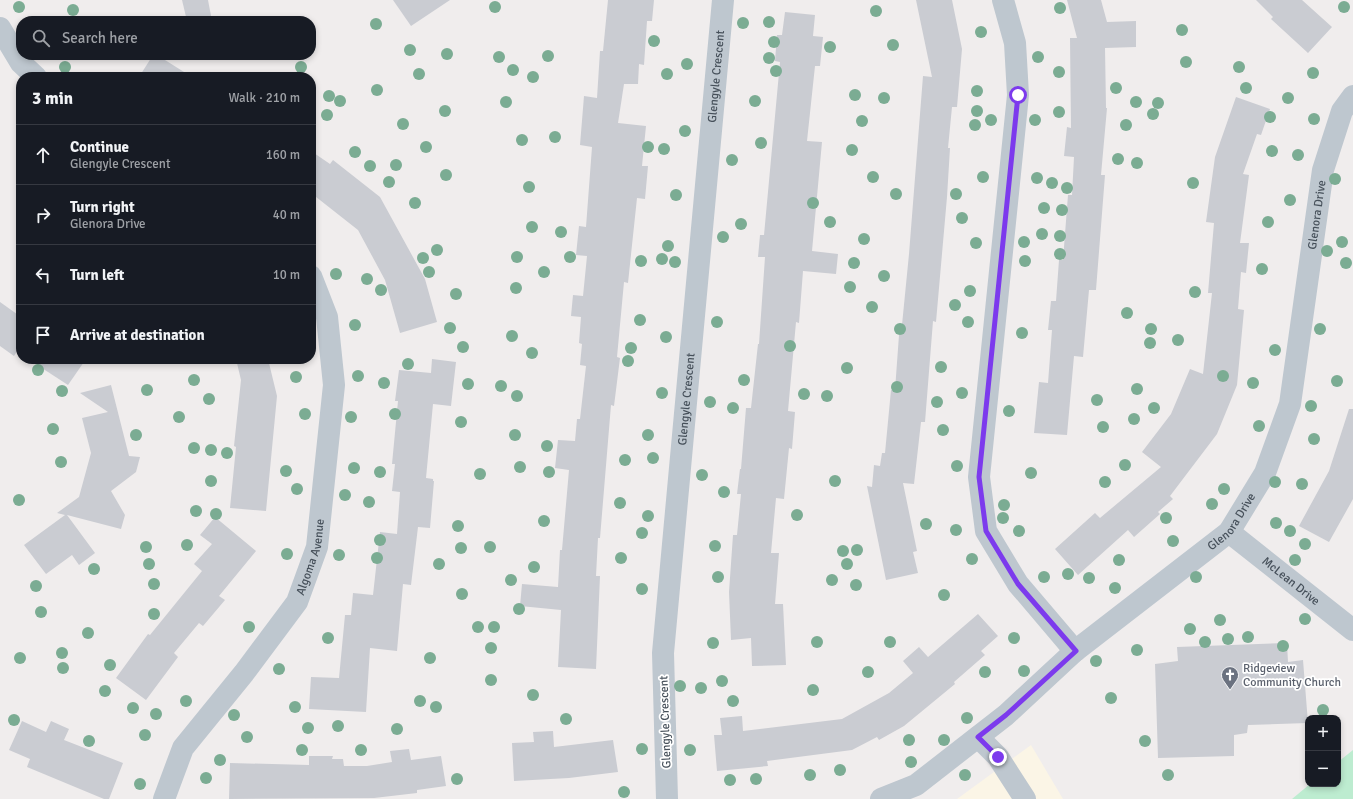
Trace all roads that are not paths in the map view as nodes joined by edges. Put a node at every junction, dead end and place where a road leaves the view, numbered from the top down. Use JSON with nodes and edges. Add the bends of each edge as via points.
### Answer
{"nodes":[{"id":1,"x":723,"y":0,"type":"edge"},
{"id":2,"x":1003,"y":0,"type":"edge"},
{"id":3,"x":0,"y":28,"type":"edge"},
{"id":4,"x":16,"y":55,"type":"edge"},
{"id":5,"x":19,"y":60,"type":"edge"},
{"id":6,"x":31,"y":72,"type":"edge"},
{"id":7,"x":1353,"y":96,"type":"edge"},
{"id":8,"x":316,"y":289,"type":"edge"},
{"id":9,"x":1229,"y":532,"type":"junction"},
{"id":10,"x":1353,"y":630,"type":"edge"},
{"id":11,"x":1076,"y":651,"type":"junction"},
{"id":12,"x":978,"y":737,"type":"junction"},
{"id":13,"x":164,"y":799,"type":"edge"},
{"id":14,"x":667,"y":799,"type":"edge"},
{"id":15,"x":881,"y":799,"type":"edge"},
{"id":16,"x":1025,"y":799,"type":"edge"}],
"edges":[{"from":1,"to":14,"type":"street","name":"Glengyle Crescent","via":[[663,653]]},
{"from":2,"to":11,"type":"street","via":[[1015,43],[1018,95],[979,477],[986,531],[1018,584]]},
{"from":3,"to":4,"type":"street"},
{"from":5,"to":6,"type":"street"},
{"from":7,"to":9,"type":"street","name":"Glenora Drive","via":[[1342,111],[1323,170],[1290,404],[1265,473]]},
{"from":8,"to":13,"type":"street","name":"Algoma Avenue","via":[[327,317],[334,385],[317,547],[297,602],[183,748]]},
{"from":9,"to":10,"type":"street","name":"McLean Drive"},
{"from":9,"to":11,"type":"street","name":"Glenora Drive"},
{"from":11,"to":12,"type":"street","name":"Glenora Drive"},
{"from":12,"to":15,"type":"street","name":"Glenora Drive","via":[[916,785]]},
{"from":12,"to":16,"type":"street","via":[[998,757]]}]}
